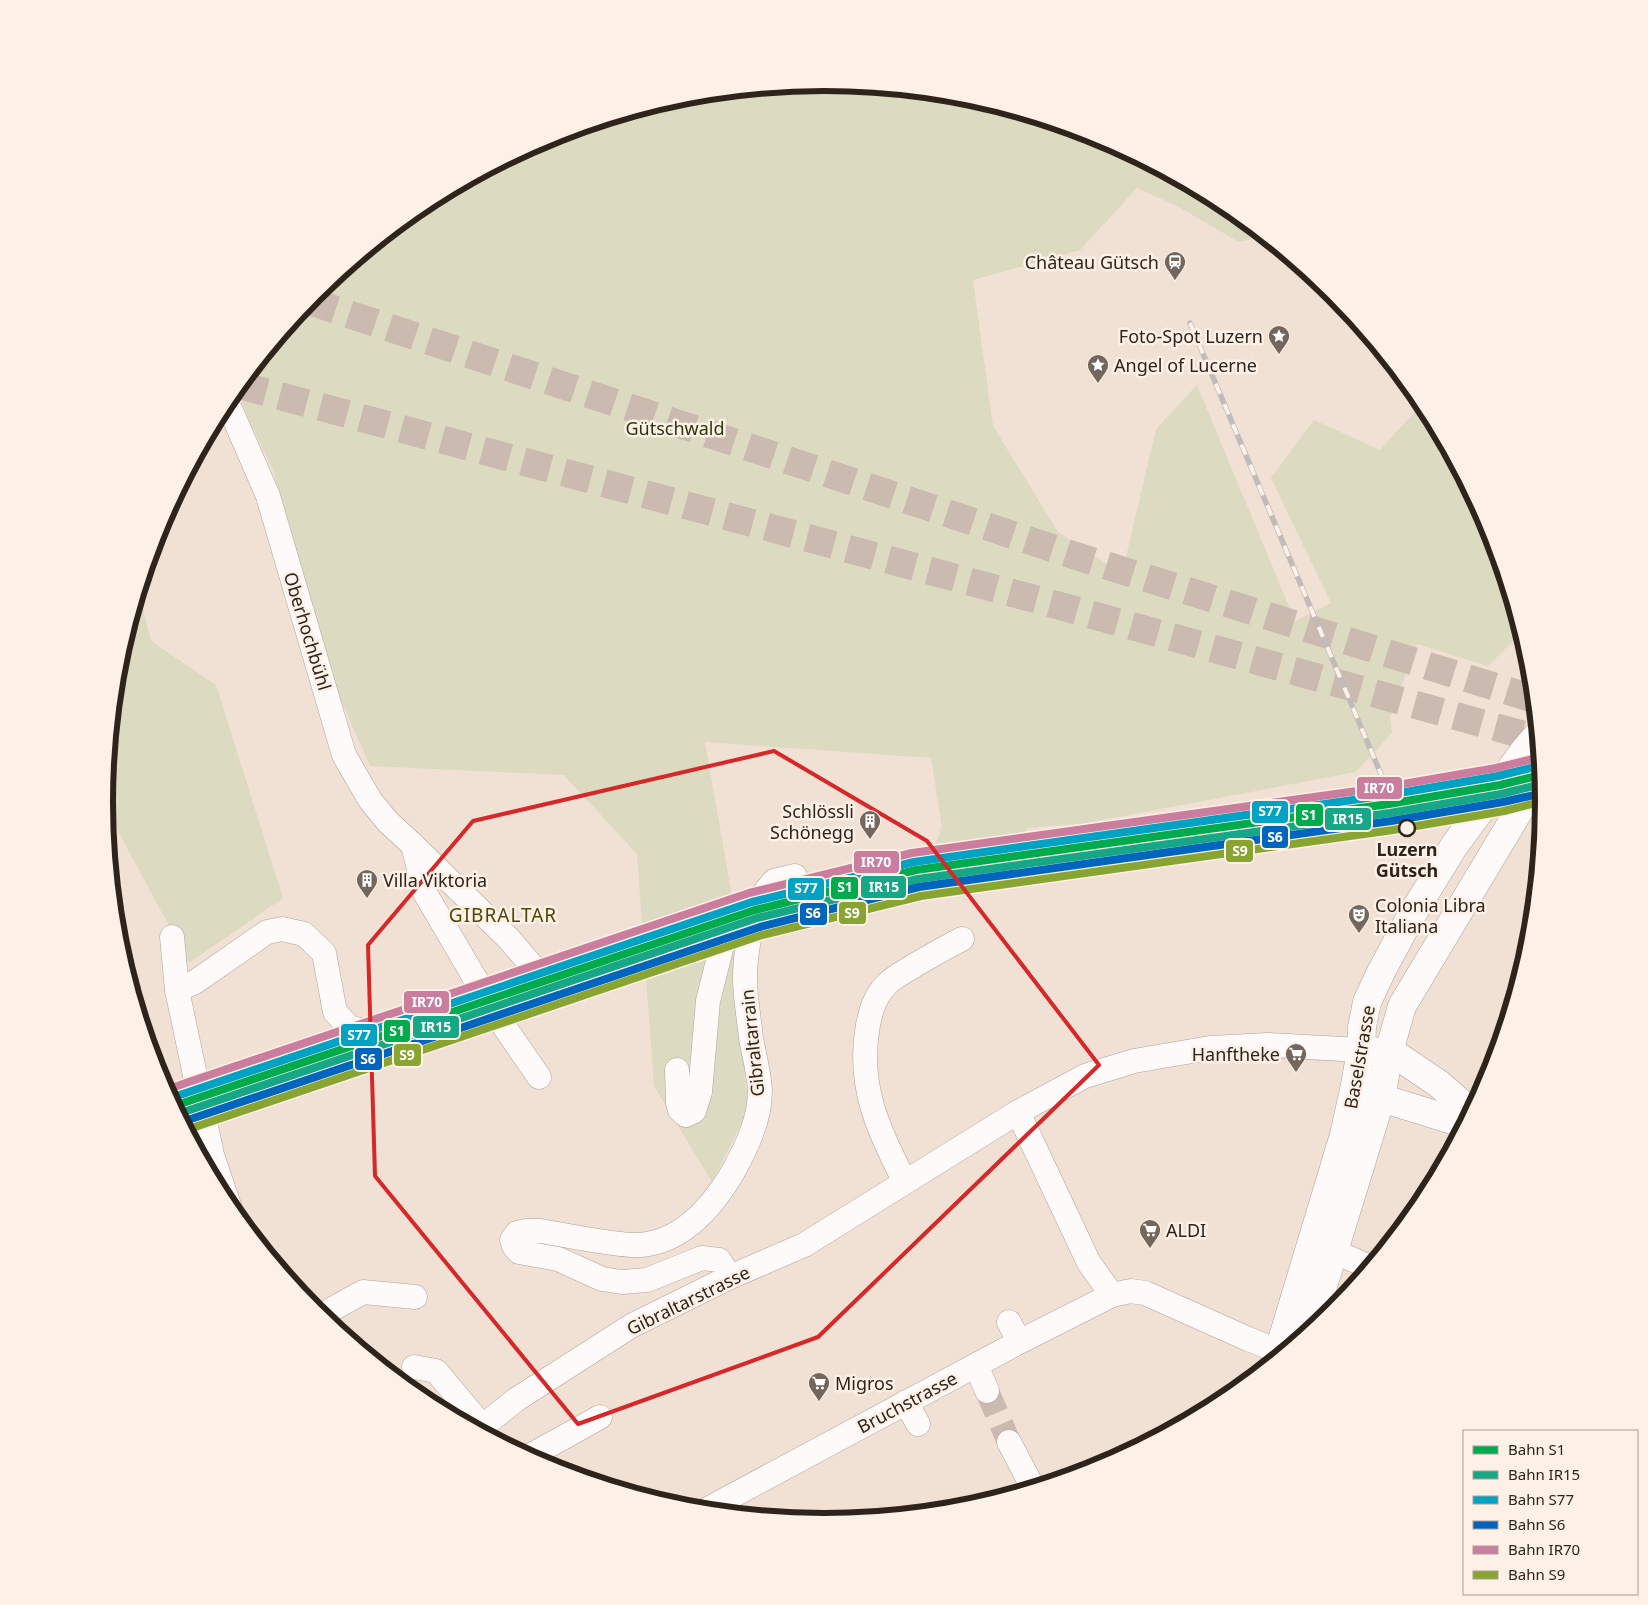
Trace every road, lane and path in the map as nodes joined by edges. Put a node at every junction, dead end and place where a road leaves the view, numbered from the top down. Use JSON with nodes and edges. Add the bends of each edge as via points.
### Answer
{"nodes":[{"id":1,"x":231,"y":411,"type":"edge"},
{"id":2,"x":1532,"y":742,"type":"edge"},
{"id":3,"x":1535,"y":787,"type":"edge"},
{"id":4,"x":414,"y":845,"type":"junction"},
{"id":5,"x":795,"y":876,"type":"dead end"},
{"id":6,"x":755,"y":910,"type":"junction"},
{"id":7,"x":172,"y":937,"type":"dead end"},
{"id":8,"x":962,"y":938,"type":"dead end"},
{"id":9,"x":550,"y":987,"type":"dead end"},
{"id":10,"x":177,"y":990,"type":"junction"},
{"id":11,"x":497,"y":1016,"type":"junction"},
{"id":12,"x":1361,"y":1050,"type":"junction"},
{"id":13,"x":1389,"y":1052,"type":"junction"},
{"id":14,"x":677,"y":1070,"type":"dead end"},
{"id":15,"x":539,"y":1077,"type":"dead end"},
{"id":16,"x":1381,"y":1098,"type":"junction"},
{"id":17,"x":1466,"y":1108,"type":"edge"},
{"id":18,"x":1018,"y":1112,"type":"junction"},
{"id":19,"x":1459,"y":1122,"type":"edge"},
{"id":20,"x":219,"y":1176,"type":"edge"},
{"id":21,"x":905,"y":1182,"type":"junction"},
{"id":22,"x":1323,"y":1246,"type":"junction"},
{"id":23,"x":1364,"y":1265,"type":"edge"},
{"id":24,"x":730,"y":1277,"type":"junction"},
{"id":25,"x":1112,"y":1295,"type":"junction"},
{"id":26,"x":415,"y":1297,"type":"dead end"},
{"id":27,"x":328,"y":1312,"type":"edge"},
{"id":28,"x":1310,"y":1321,"type":"edge"},
{"id":29,"x":1284,"y":1345,"type":"edge"},
{"id":30,"x":1275,"y":1352,"type":"edge"},
{"id":31,"x":976,"y":1365,"type":"junction"},
{"id":32,"x":414,"y":1367,"type":"dead end"},
{"id":33,"x":987,"y":1391,"type":"tunnel mouth"},
{"id":34,"x":906,"y":1402,"type":"junction"},
{"id":35,"x":600,"y":1417,"type":"dead end"},
{"id":36,"x":475,"y":1422,"type":"edge"},
{"id":37,"x":918,"y":1424,"type":"dead end"},
{"id":38,"x":483,"y":1426,"type":"edge"},
{"id":39,"x":1009,"y":1442,"type":"tunnel mouth"},
{"id":40,"x":536,"y":1453,"type":"edge"},
{"id":41,"x":1030,"y":1483,"type":"edge"},
{"id":42,"x":715,"y":1505,"type":"edge"}],
"edges":[{"from":1,"to":4,"type":"street","name":"Oberhochbühl","via":[[268,496],[344,755],[370,800],[388,822]]},
{"from":2,"to":12,"type":"main road","name":"Baselstrasse","via":[[1454,846],[1411,916],[1367,1002]]},
{"from":3,"to":13,"type":"main road","name":"Baselstrasse","via":[[1402,1006]]},
{"from":4,"to":9,"type":"street","name":"Oberhochbühl","via":[[509,939]]},
{"from":4,"to":11,"type":"street","via":[[425,893]]},
{"from":5,"to":6,"type":"street","via":[[774,881]]},
{"from":6,"to":14,"type":"street","name":"Gibraltarrain","via":[[749,904],[741,903],[728,917],[708,1001],[700,1092],[694,1111],[686,1115],[678,1103]]},
{"from":6,"to":24,"type":"street","name":"Gibraltarrain","via":[[745,979],[760,1090],[757,1121],[722,1190],[691,1224],[668,1238],[650,1243],[626,1244],[541,1231],[517,1233],[512,1240],[519,1252],[558,1259],[602,1279],[622,1282],[647,1280],[702,1258],[719,1260]]},
{"from":7,"to":10,"type":"street"},
{"from":8,"to":21,"type":"street","via":[[898,975],[886,984],[872,1005],[865,1068],[870,1103],[883,1139]]},
{"from":10,"to":11,"type":"street","via":[[195,982],[267,932],[282,929],[304,934],[324,954],[335,1012],[350,1028],[423,1032]]},
{"from":10,"to":20,"type":"street"},
{"from":11,"to":15,"type":"street"},
{"from":12,"to":13,"type":"main road"},
{"from":12,"to":16,"type":"main road","via":[[1361,1066],[1368,1084]]},
{"from":12,"to":18,"type":"street","name":"Gibraltarstrasse","via":[[1268,1045],[1210,1048],[1134,1061],[1085,1076]]},
{"from":12,"to":22,"type":"main road","name":"Baselstrasse"},
{"from":13,"to":16,"type":"main road","name":"Baselstrasse"},
{"from":13,"to":17,"type":"main road","via":[[1439,1084]]},
{"from":16,"to":19,"type":"main road"},
{"from":16,"to":22,"type":"main road","name":"Baselstrasse"},
{"from":18,"to":21,"type":"street","name":"Gibraltarstrasse"},
{"from":18,"to":25,"type":"street","via":[[1089,1263]]},
{"from":21,"to":24,"type":"street","name":"Gibraltarstrasse","via":[[804,1245]]},
{"from":22,"to":23,"type":"street"},
{"from":22,"to":28,"type":"main road","name":"Baselstrasse"},
{"from":22,"to":29,"type":"main road","name":"Baselstrasse"},
{"from":24,"to":38,"type":"street","name":"Gibraltarstrasse","via":[[632,1326],[517,1399]]},
{"from":25,"to":30,"type":"street","name":"Bruchstrasse","via":[[1131,1291],[1145,1293]]},
{"from":25,"to":31,"type":"street","name":"Bruchstrasse","via":[[1014,1332]]},
{"from":26,"to":27,"type":"street","via":[[363,1292]]},
{"from":31,"to":33,"type":"street"},
{"from":31,"to":34,"type":"street","name":"Bruchstrasse"},
{"from":32,"to":36,"type":"street","via":[[436,1371]]},
{"from":34,"to":37,"type":"street"},
{"from":34,"to":42,"type":"street","name":"Bruchstrasse"},
{"from":35,"to":40,"type":"street"},
{"from":39,"to":41,"type":"street"}]}
